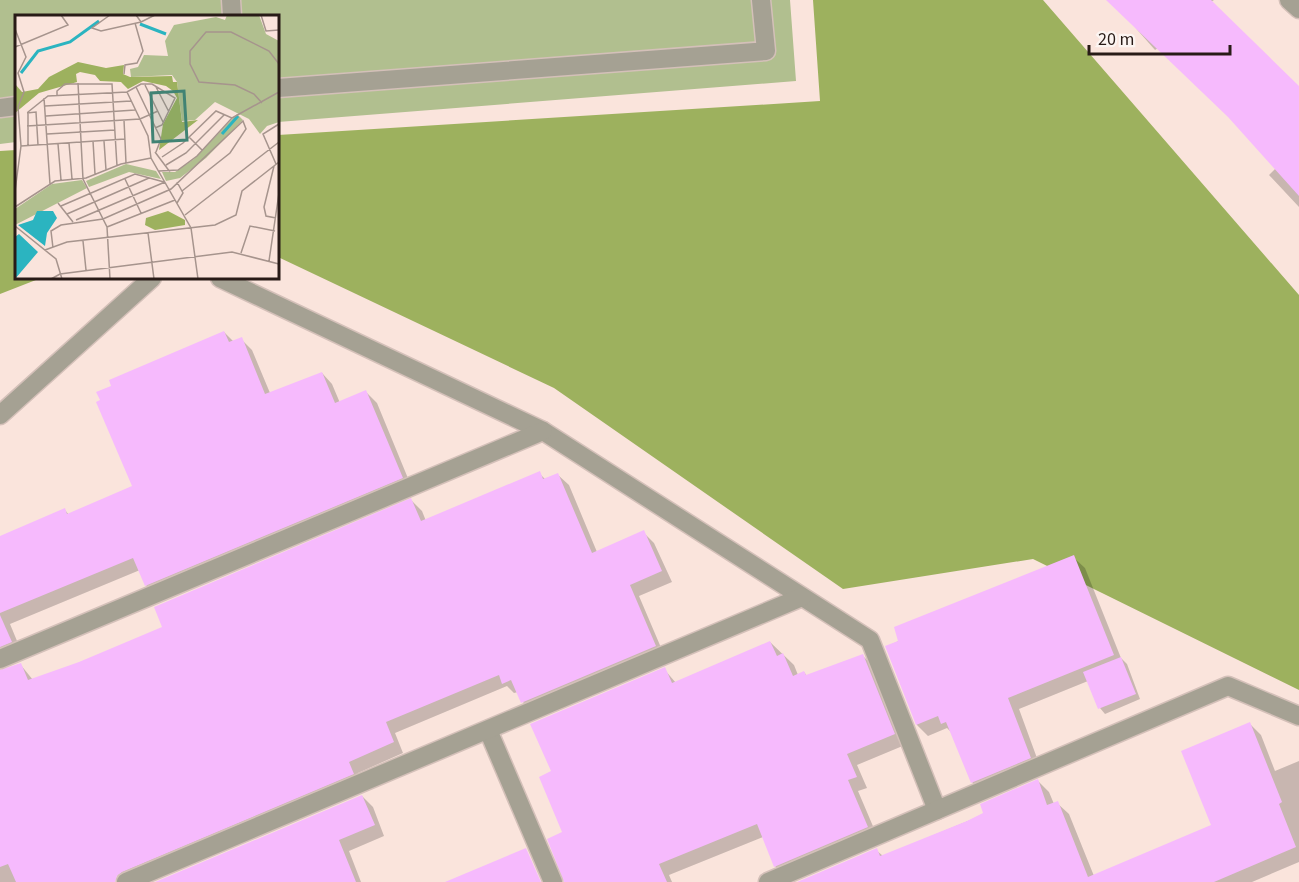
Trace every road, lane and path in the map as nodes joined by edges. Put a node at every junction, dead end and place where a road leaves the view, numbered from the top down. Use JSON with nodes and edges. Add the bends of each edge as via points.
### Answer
{"nodes":[{"id":1,"x":231,"y":0,"type":"edge"},
{"id":2,"x":761,"y":0,"type":"edge"},
{"id":3,"x":1289,"y":0,"type":"edge"},
{"id":4,"x":1299,"y":9,"type":"edge"},
{"id":5,"x":232,"y":15,"type":"edge"},
{"id":6,"x":279,"y":88,"type":"edge"},
{"id":7,"x":15,"y":106,"type":"edge"},
{"id":8,"x":0,"y":108,"type":"edge"},
{"id":9,"x":151,"y":279,"type":"edge"},
{"id":10,"x":222,"y":279,"type":"edge"},
{"id":11,"x":0,"y":415,"type":"edge"},
{"id":12,"x":543,"y":431,"type":"junction"},
{"id":13,"x":802,"y":597,"type":"junction"},
{"id":14,"x":0,"y":659,"type":"edge"},
{"id":15,"x":1299,"y":716,"type":"edge"},
{"id":16,"x":488,"y":729,"type":"junction"},
{"id":17,"x":937,"y":810,"type":"junction"},
{"id":18,"x":126,"y":882,"type":"edge"},
{"id":19,"x":553,"y":882,"type":"edge"},
{"id":20,"x":768,"y":882,"type":"edge"}],
"edges":[{"from":1,"to":5,"type":"street"},
{"from":2,"to":6,"type":"street","via":[[765,51]]},
{"from":3,"to":4,"type":"street"},
{"from":7,"to":8,"type":"street"},
{"from":9,"to":11,"type":"street"},
{"from":10,"to":12,"type":"street"},
{"from":12,"to":13,"type":"street"},
{"from":12,"to":14,"type":"street"},
{"from":13,"to":16,"type":"street"},
{"from":13,"to":17,"type":"street","via":[[870,639]]},
{"from":15,"to":17,"type":"street","via":[[1228,686]]},
{"from":16,"to":18,"type":"street"},
{"from":16,"to":19,"type":"street"},
{"from":17,"to":20,"type":"street"}]}
